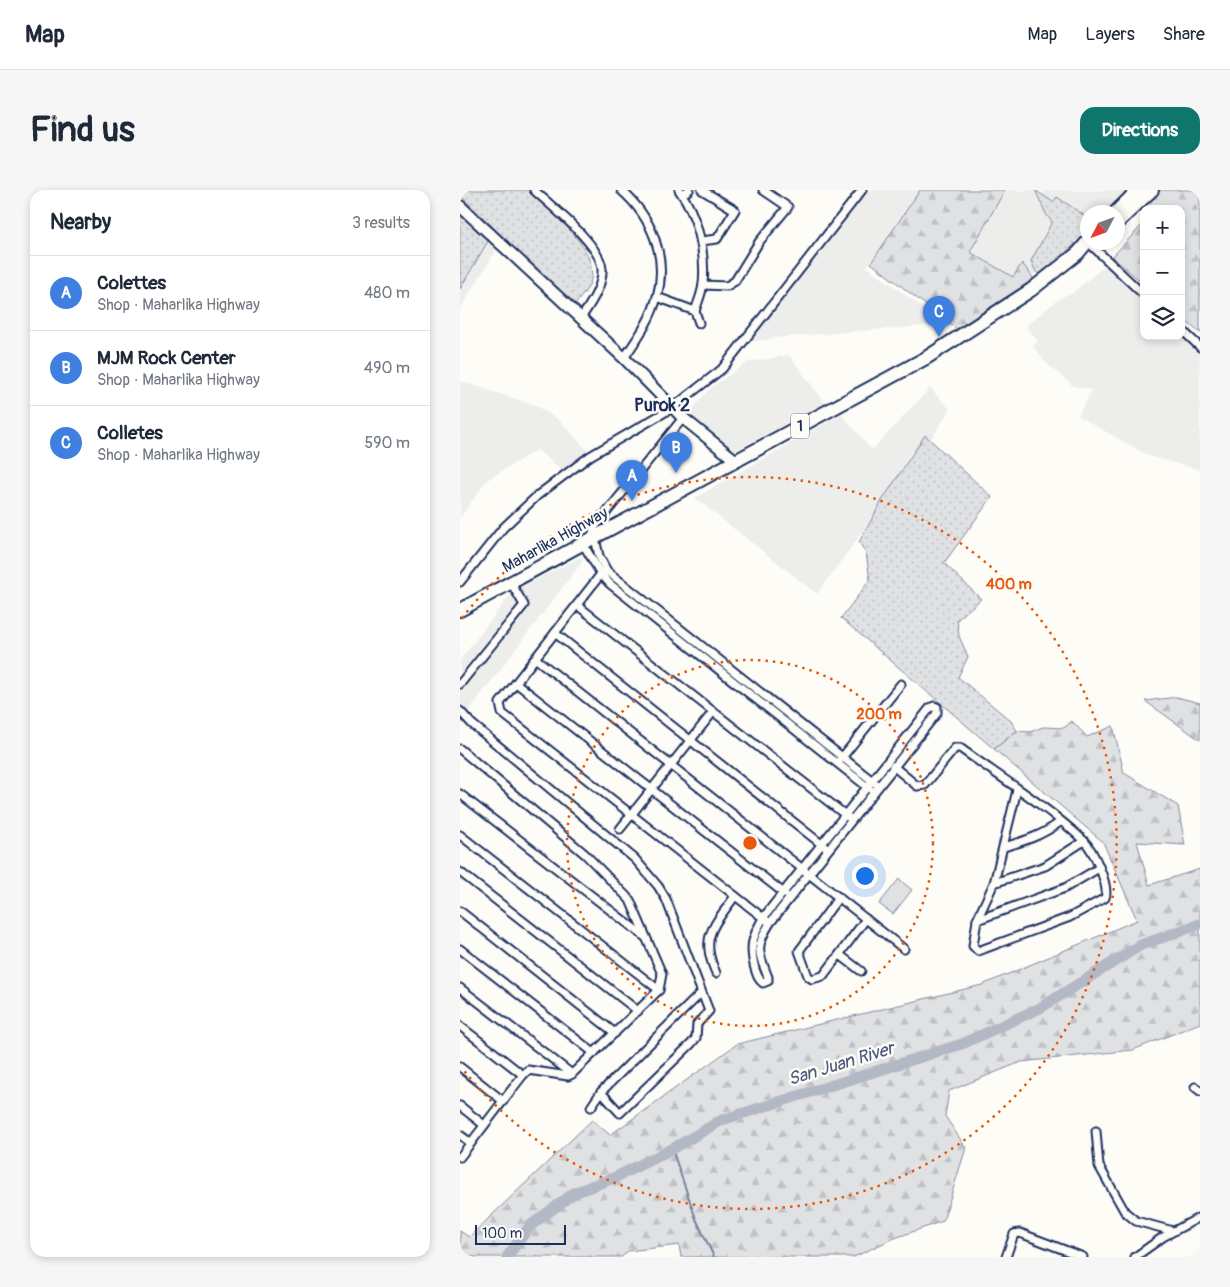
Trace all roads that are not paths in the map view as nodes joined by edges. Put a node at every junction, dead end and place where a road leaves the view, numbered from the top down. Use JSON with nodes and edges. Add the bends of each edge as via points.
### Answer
{"nodes":[{"id":1,"x":534,"y":190,"type":"edge"},
{"id":2,"x":621,"y":190,"type":"edge"},
{"id":3,"x":690,"y":190,"type":"edge"},
{"id":4,"x":702,"y":190,"type":"edge"},
{"id":5,"x":763,"y":190,"type":"edge"},
{"id":6,"x":862,"y":190,"type":"edge"},
{"id":7,"x":1138,"y":190,"type":"edge"},
{"id":8,"x":1152,"y":190,"type":"edge"},
{"id":9,"x":681,"y":192,"type":"edge"},
{"id":10,"x":1123,"y":205,"type":"edge"},
{"id":11,"x":460,"y":206,"type":"edge"},
{"id":12,"x":1125,"y":215,"type":"edge"},
{"id":13,"x":701,"y":241,"type":"junction"},
{"id":14,"x":1081,"y":250,"type":"edge"},
{"id":15,"x":1097,"y":250,"type":"edge"},
{"id":16,"x":703,"y":285,"type":"junction"},
{"id":17,"x":1140,"y":291,"type":"edge"},
{"id":18,"x":658,"y":297,"type":"junction"},
{"id":19,"x":695,"y":311,"type":"junction"},
{"id":20,"x":581,"y":318,"type":"junction"},
{"id":21,"x":699,"y":323,"type":"dead end"},
{"id":22,"x":1185,"y":334,"type":"edge"},
{"id":23,"x":1200,"y":347,"type":"edge"},
{"id":24,"x":624,"y":358,"type":"junction"},
{"id":25,"x":672,"y":408,"type":"junction"},
{"id":26,"x":683,"y":418,"type":"junction"},
{"id":27,"x":735,"y":460,"type":"junction"},
{"id":28,"x":588,"y":541,"type":"junction"},
{"id":29,"x":604,"y":572,"type":"junction"},
{"id":30,"x":460,"y":582,"type":"edge"},
{"id":31,"x":510,"y":583,"type":"junction"},
{"id":32,"x":577,"y":605,"type":"junction"},
{"id":33,"x":460,"y":610,"type":"edge"},
{"id":34,"x":555,"y":633,"type":"junction"},
{"id":35,"x":536,"y":658,"type":"junction"},
{"id":36,"x":516,"y":683,"type":"junction"},
{"id":37,"x":460,"y":684,"type":"edge"},
{"id":38,"x":901,"y":684,"type":"dead end"},
{"id":39,"x":714,"y":712,"type":"junction"},
{"id":40,"x":460,"y":713,"type":"edge"},
{"id":41,"x":690,"y":741,"type":"junction"},
{"id":42,"x":460,"y":749,"type":"edge"},
{"id":43,"x":840,"y":760,"type":"junction"},
{"id":44,"x":671,"y":765,"type":"junction"},
{"id":45,"x":891,"y":765,"type":"junction"},
{"id":46,"x":873,"y":781,"type":"junction"},
{"id":47,"x":880,"y":786,"type":"junction"},
{"id":48,"x":652,"y":790,"type":"junction"},
{"id":49,"x":871,"y":790,"type":"junction"},
{"id":50,"x":1017,"y":790,"type":"junction"},
{"id":51,"x":460,"y":794,"type":"edge"},
{"id":52,"x":632,"y":815,"type":"junction"},
{"id":53,"x":849,"y":818,"type":"junction"},
{"id":54,"x":1060,"y":822,"type":"junction"},
{"id":55,"x":620,"y":829,"type":"dead end"},
{"id":56,"x":460,"y":835,"type":"edge"},
{"id":57,"x":1084,"y":841,"type":"junction"},
{"id":58,"x":822,"y":845,"type":"junction"},
{"id":59,"x":1004,"y":847,"type":"junction"},
{"id":60,"x":828,"y":850,"type":"junction"},
{"id":61,"x":1099,"y":868,"type":"junction"},
{"id":62,"x":802,"y":869,"type":"junction"},
{"id":63,"x":460,"y":872,"type":"edge"},
{"id":64,"x":809,"y":874,"type":"junction"},
{"id":65,"x":994,"y":883,"type":"junction"},
{"id":66,"x":783,"y":893,"type":"junction"},
{"id":67,"x":735,"y":896,"type":"junction"},
{"id":68,"x":839,"y":897,"type":"junction"},
{"id":69,"x":790,"y":898,"type":"junction"},
{"id":70,"x":460,"y":911,"type":"edge"},
{"id":71,"x":763,"y":918,"type":"junction"},
{"id":72,"x":866,"y":919,"type":"junction"},
{"id":73,"x":977,"y":920,"type":"junction"},
{"id":74,"x":770,"y":923,"type":"junction"},
{"id":75,"x":647,"y":938,"type":"junction"},
{"id":76,"x":904,"y":948,"type":"dead end"},
{"id":77,"x":460,"y":949,"type":"edge"},
{"id":78,"x":840,"y":955,"type":"junction"},
{"id":79,"x":861,"y":971,"type":"dead end"},
{"id":80,"x":716,"y":974,"type":"dead end"},
{"id":81,"x":460,"y":988,"type":"edge"},
{"id":82,"x":659,"y":990,"type":"junction"},
{"id":83,"x":701,"y":993,"type":"junction"},
{"id":84,"x":638,"y":1011,"type":"junction"},
{"id":85,"x":460,"y":1026,"type":"edge"},
{"id":86,"x":616,"y":1033,"type":"junction"},
{"id":87,"x":594,"y":1053,"type":"junction"},
{"id":88,"x":460,"y":1067,"type":"edge"},
{"id":89,"x":572,"y":1074,"type":"junction"},
{"id":90,"x":523,"y":1075,"type":"junction"},
{"id":91,"x":601,"y":1092,"type":"junction"},
{"id":92,"x":503,"y":1100,"type":"junction"},
{"id":93,"x":460,"y":1106,"type":"edge"},
{"id":94,"x":591,"y":1106,"type":"dead end"},
{"id":95,"x":484,"y":1125,"type":"junction"},
{"id":96,"x":1096,"y":1131,"type":"dead end"},
{"id":97,"x":460,"y":1134,"type":"edge"},
{"id":98,"x":471,"y":1143,"type":"junction"},
{"id":99,"x":460,"y":1157,"type":"edge"},
{"id":100,"x":1200,"y":1217,"type":"edge"},
{"id":101,"x":1173,"y":1231,"type":"junction"},
{"id":102,"x":1006,"y":1257,"type":"edge"},
{"id":103,"x":1083,"y":1257,"type":"edge"},
{"id":104,"x":1135,"y":1257,"type":"edge"}],
"edges":[{"from":1,"to":20,"type":"street","via":[[594,248],[602,268],[594,298]]},
{"from":2,"to":18,"type":"street","via":[[635,202],[651,226],[661,257]]},
{"from":3,"to":9,"type":"street"},
{"from":4,"to":13,"type":"street","via":[[736,210],[716,239]]},
{"from":5,"to":16,"type":"street","via":[[788,207],[759,242],[735,282],[727,286]]},
{"from":6,"to":25,"type":"street","via":[[722,369]]},
{"from":7,"to":10,"type":"highway"},
{"from":8,"to":12,"type":"highway"},
{"from":9,"to":13,"type":"street"},
{"from":11,"to":20,"type":"street"},
{"from":13,"to":16,"type":"street"},
{"from":14,"to":27,"type":"highway","name":"Maharlika Highway","number":"1","via":[[1032,290],[973,330]]},
{"from":15,"to":17,"type":"street"},
{"from":16,"to":19,"type":"street"},
{"from":18,"to":19,"type":"street"},
{"from":18,"to":24,"type":"street","via":[[646,325]]},
{"from":19,"to":21,"type":"street"},
{"from":20,"to":24,"type":"street"},
{"from":22,"to":23,"type":"street"},
{"from":24,"to":25,"type":"street"},
{"from":25,"to":26,"type":"street"},
{"from":25,"to":30,"type":"street","via":[[590,456],[538,495],[503,528]]},
{"from":26,"to":27,"type":"street"},
{"from":26,"to":28,"type":"street","via":[[593,529]]},
{"from":27,"to":28,"type":"highway","name":"Maharlika Highway","number":"1"},
{"from":28,"to":29,"type":"street"},
{"from":28,"to":29,"type":"street"},
{"from":28,"to":31,"type":"highway","name":"Maharlika Highway","number":"1"},
{"from":29,"to":32,"type":"street"},
{"from":29,"to":43,"type":"street","via":[[610,584]]},
{"from":31,"to":33,"type":"highway","name":"Maharlika Highway","number":"1"},
{"from":31,"to":37,"type":"street","via":[[524,605]]},
{"from":32,"to":34,"type":"street"},
{"from":32,"to":39,"type":"street"},
{"from":34,"to":35,"type":"street"},
{"from":34,"to":41,"type":"street"},
{"from":35,"to":36,"type":"street"},
{"from":35,"to":44,"type":"street"},
{"from":36,"to":48,"type":"street"},
{"from":36,"to":52,"type":"street","via":[[500,703],[502,713]]},
{"from":38,"to":43,"type":"street"},
{"from":39,"to":41,"type":"street"},
{"from":39,"to":53,"type":"street"},
{"from":40,"to":83,"type":"street","via":[[635,859],[666,899]]},
{"from":41,"to":44,"type":"street"},
{"from":41,"to":58,"type":"street"},
{"from":42,"to":75,"type":"street","via":[[585,854],[630,900]]},
{"from":43,"to":46,"type":"street"},
{"from":43,"to":49,"type":"street"},
{"from":44,"to":48,"type":"street"},
{"from":44,"to":62,"type":"street"},
{"from":45,"to":45,"type":"street","via":[[937,713],[937,708],[930,708]]},
{"from":45,"to":46,"type":"street"},
{"from":45,"to":47,"type":"street"},
{"from":45,"to":50,"type":"street","via":[[917,786],[925,785],[955,748],[960,748]]},
{"from":46,"to":47,"type":"street"},
{"from":46,"to":49,"type":"street"},
{"from":47,"to":49,"type":"street"},
{"from":48,"to":52,"type":"street"},
{"from":48,"to":66,"type":"street"},
{"from":49,"to":53,"type":"street"},
{"from":50,"to":54,"type":"street"},
{"from":50,"to":59,"type":"street"},
{"from":51,"to":75,"type":"street"},
{"from":52,"to":55,"type":"street"},
{"from":52,"to":67,"type":"street"},
{"from":53,"to":58,"type":"street"},
{"from":53,"to":60,"type":"street"},
{"from":54,"to":57,"type":"street"},
{"from":54,"to":59,"type":"street","via":[[1029,840]]},
{"from":56,"to":82,"type":"street"},
{"from":57,"to":61,"type":"street","via":[[1096,857]]},
{"from":57,"to":65,"type":"street","via":[[1045,866]]},
{"from":58,"to":60,"type":"street"},
{"from":58,"to":62,"type":"street"},
{"from":59,"to":65,"type":"street"},
{"from":60,"to":64,"type":"street"},
{"from":61,"to":73,"type":"street","via":[[1064,888]]},
{"from":61,"to":73,"type":"street","via":[[1106,890],[1105,898],[1070,917],[978,951],[973,946]]},
{"from":62,"to":64,"type":"street"},
{"from":62,"to":66,"type":"street"},
{"from":63,"to":84,"type":"street"},
{"from":64,"to":68,"type":"street"},
{"from":64,"to":69,"type":"street"},
{"from":65,"to":73,"type":"street"},
{"from":66,"to":69,"type":"street"},
{"from":66,"to":71,"type":"street"},
{"from":67,"to":71,"type":"street"},
{"from":67,"to":80,"type":"street","via":[[711,931],[707,947]]},
{"from":68,"to":72,"type":"street"},
{"from":68,"to":78,"type":"street","via":[[802,945],[799,954],[808,976],[817,980]]},
{"from":69,"to":74,"type":"street"},
{"from":70,"to":86,"type":"street"},
{"from":71,"to":74,"type":"street"},
{"from":71,"to":74,"type":"street","via":[[753,937],[751,953],[762,983],[768,982],[768,977],[758,952],[760,938]]},
{"from":72,"to":76,"type":"street"},
{"from":72,"to":78,"type":"street"},
{"from":75,"to":82,"type":"street","via":[[662,974]]},
{"from":77,"to":87,"type":"street"},
{"from":78,"to":79,"type":"street"},
{"from":81,"to":89,"type":"street"},
{"from":82,"to":84,"type":"street"},
{"from":83,"to":91,"type":"street"},
{"from":83,"to":91,"type":"street","via":[[710,1011],[697,1024],[696,1038],[691,1044],[620,1113]]},
{"from":84,"to":86,"type":"street"},
{"from":85,"to":90,"type":"street"},
{"from":86,"to":87,"type":"street"},
{"from":87,"to":89,"type":"street"},
{"from":88,"to":92,"type":"street"},
{"from":89,"to":90,"type":"street","via":[[528,1070]]},
{"from":90,"to":92,"type":"street"},
{"from":91,"to":94,"type":"street"},
{"from":92,"to":95,"type":"street"},
{"from":93,"to":95,"type":"street"},
{"from":95,"to":98,"type":"street"},
{"from":96,"to":101,"type":"street","via":[[1099,1166],[1125,1212],[1136,1221]]},
{"from":97,"to":98,"type":"street"},
{"from":98,"to":99,"type":"street"},
{"from":100,"to":101,"type":"street"},
{"from":101,"to":104,"type":"street"},
{"from":102,"to":103,"type":"street","via":[[1014,1234],[1020,1232]]}]}
